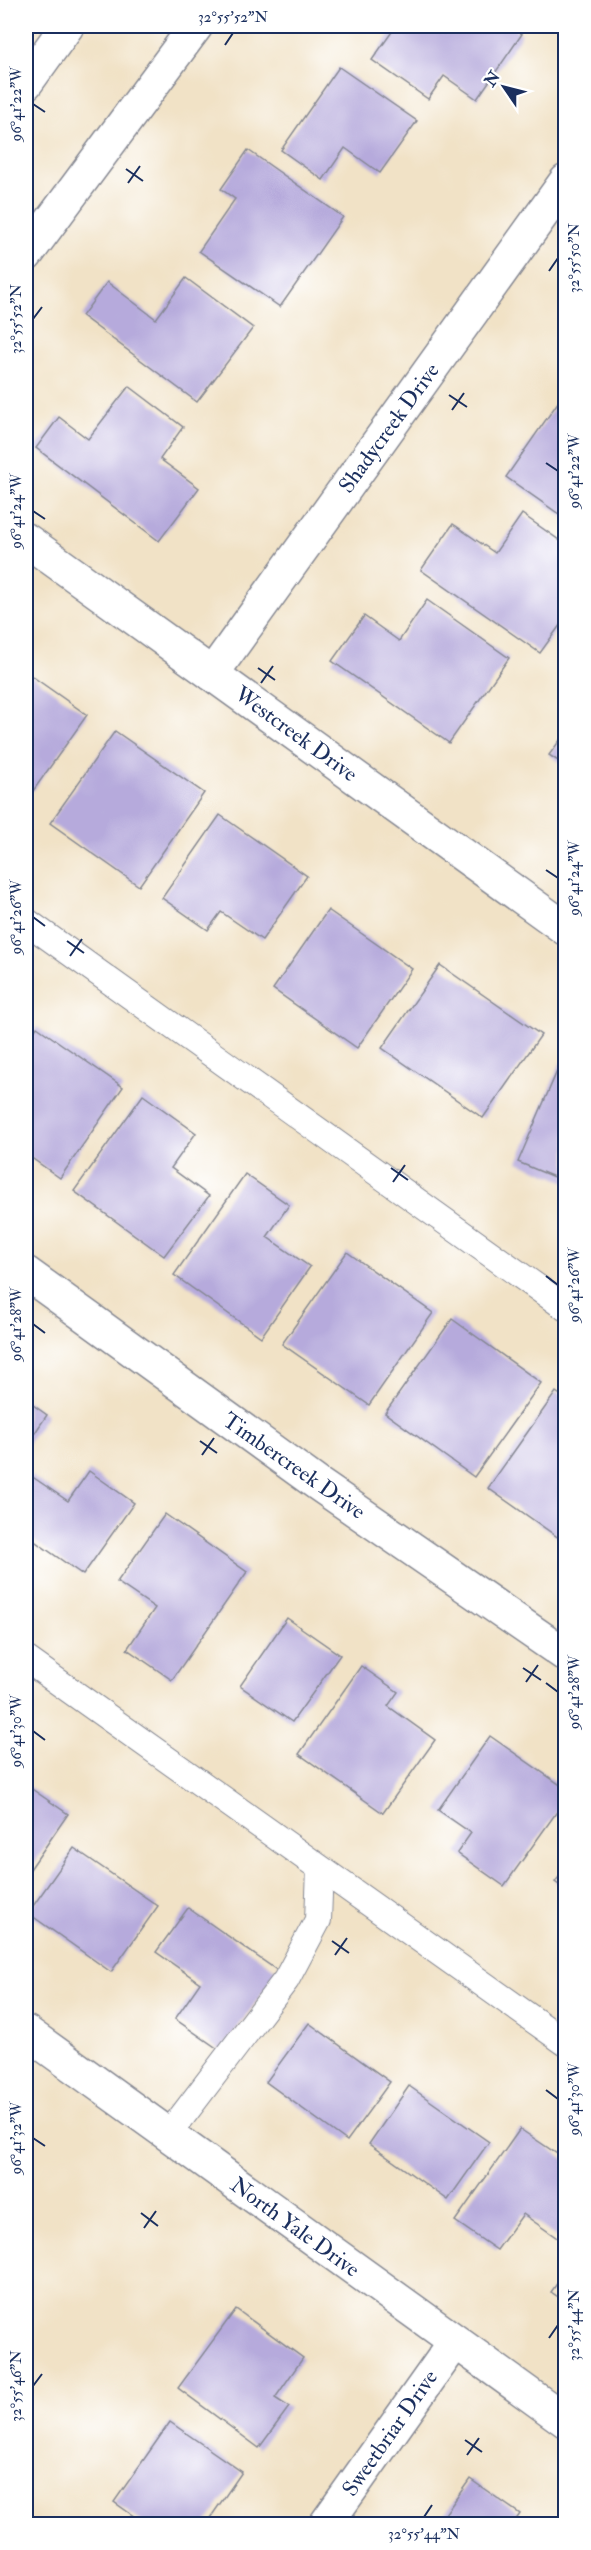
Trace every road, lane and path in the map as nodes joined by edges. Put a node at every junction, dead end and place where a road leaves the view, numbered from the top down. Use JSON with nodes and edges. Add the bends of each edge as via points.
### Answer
{"nodes":[{"id":1,"x":67,"y":26,"type":"edge"},
{"id":2,"x":196,"y":26,"type":"edge"},
{"id":3,"x":26,"y":83,"type":"edge"},
{"id":4,"x":566,"y":181,"type":"edge"},
{"id":5,"x":26,"y":255,"type":"edge"},
{"id":6,"x":26,"y":540,"type":"edge"},
{"id":7,"x":212,"y":674,"type":"junction"},
{"id":8,"x":26,"y":921,"type":"edge"},
{"id":9,"x":566,"y":929,"type":"edge"},
{"id":10,"x":26,"y":1273,"type":"edge"},
{"id":11,"x":566,"y":1308,"type":"edge"},
{"id":12,"x":566,"y":1655,"type":"edge"},
{"id":13,"x":26,"y":1659,"type":"edge"},
{"id":14,"x":320,"y":1869,"type":"junction"},
{"id":15,"x":26,"y":2032,"type":"edge"},
{"id":16,"x":566,"y":2043,"type":"edge"},
{"id":17,"x":168,"y":2135,"type":"junction"},
{"id":18,"x":455,"y":2342,"type":"junction"},
{"id":19,"x":566,"y":2421,"type":"edge"},
{"id":20,"x":326,"y":2524,"type":"edge"}],
"edges":[{"from":1,"to":3,"type":"street"},
{"from":2,"to":5,"type":"street"},
{"from":4,"to":7,"type":"street","name":"Shadycreek Drive"},
{"from":6,"to":7,"type":"street","name":"Westcreek Drive"},
{"from":7,"to":9,"type":"street","name":"Westcreek Drive"},
{"from":8,"to":11,"type":"lane"},
{"from":10,"to":12,"type":"street","name":"Timbercreek Drive","via":[[318,1484]]},
{"from":13,"to":14,"type":"lane"},
{"from":14,"to":16,"type":"lane"},
{"from":14,"to":17,"type":"lane","via":[[318,1920],[286,1980]]},
{"from":15,"to":17,"type":"street","name":"North Yale Drive"},
{"from":17,"to":18,"type":"street","name":"North Yale Drive"},
{"from":18,"to":19,"type":"street","name":"North Yale Drive"},
{"from":18,"to":20,"type":"street","name":"Sweetbriar Drive"}]}
